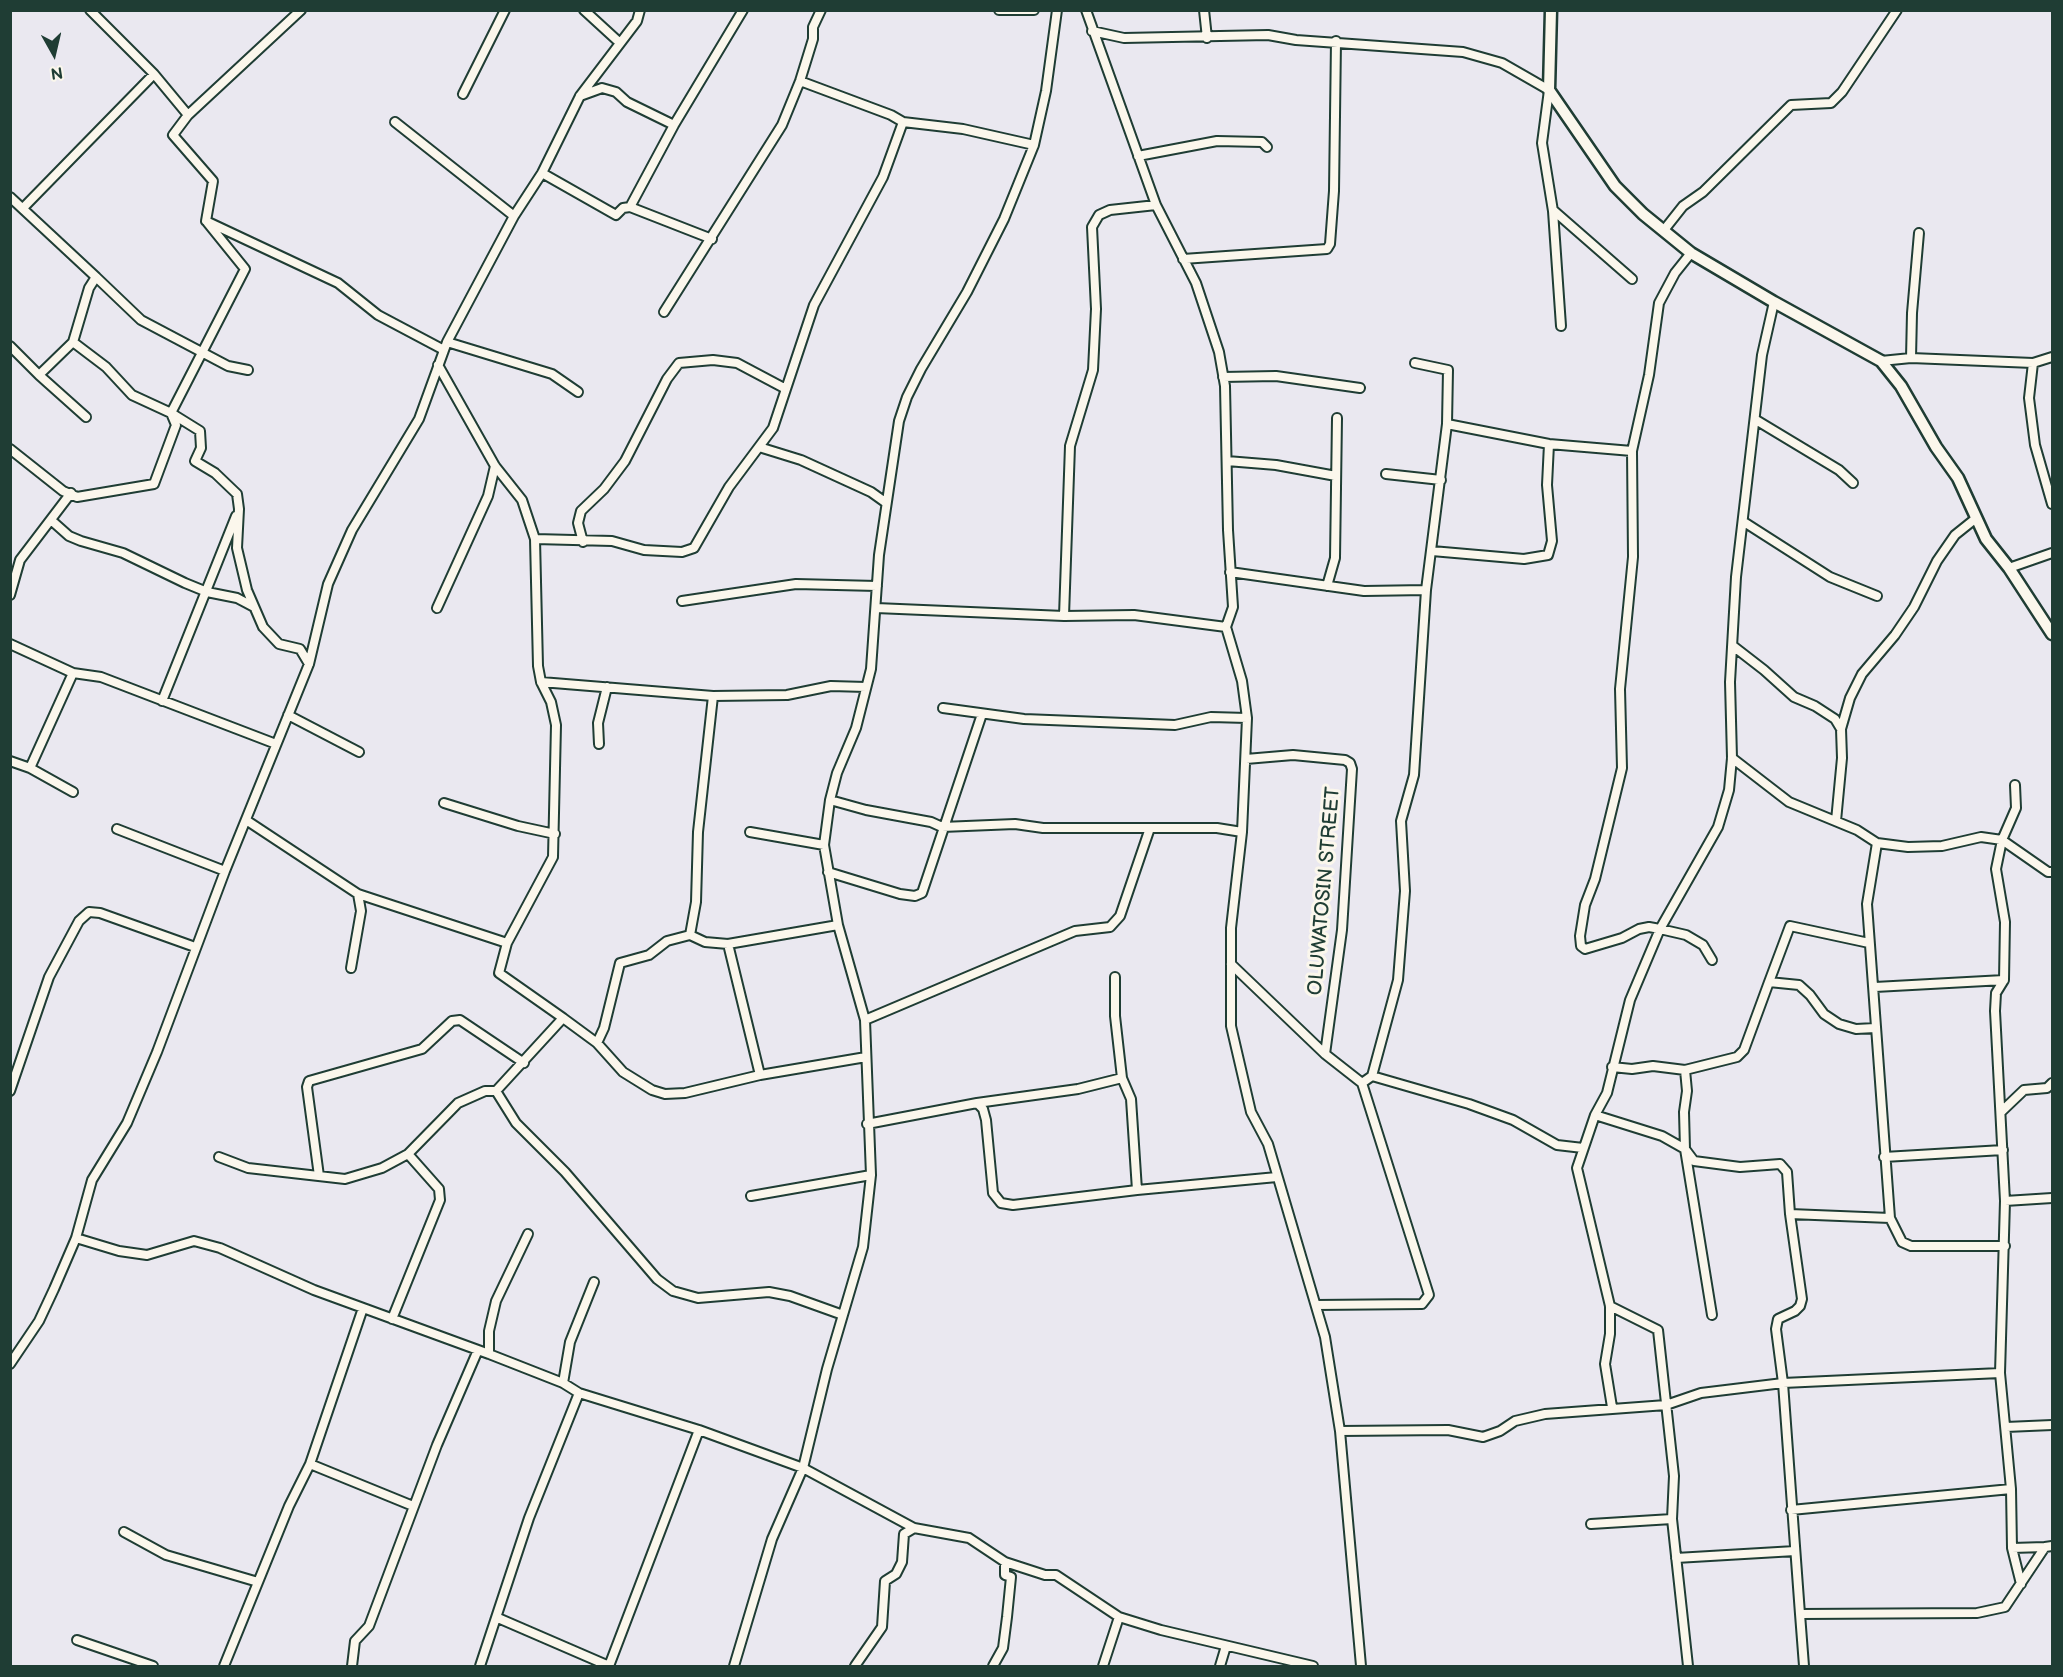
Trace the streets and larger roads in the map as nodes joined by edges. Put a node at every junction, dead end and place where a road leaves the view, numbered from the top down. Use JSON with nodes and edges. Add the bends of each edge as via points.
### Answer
{"nodes":[{"id":1,"x":90,"y":10,"type":"edge"},
{"id":2,"x":301,"y":10,"type":"edge"},
{"id":3,"x":505,"y":10,"type":"edge"},
{"id":4,"x":584,"y":10,"type":"edge"},
{"id":5,"x":640,"y":10,"type":"edge"},
{"id":6,"x":743,"y":10,"type":"edge"},
{"id":7,"x":821,"y":10,"type":"edge"},
{"id":8,"x":999,"y":10,"type":"edge"},
{"id":9,"x":1034,"y":10,"type":"edge"},
{"id":10,"x":1057,"y":10,"type":"edge"},
{"id":11,"x":1086,"y":10,"type":"edge"},
{"id":12,"x":1204,"y":10,"type":"edge"},
{"id":13,"x":1551,"y":10,"type":"edge"},
{"id":14,"x":1897,"y":10,"type":"edge"},
{"id":15,"x":1092,"y":31,"type":"junction"},
{"id":16,"x":1207,"y":38,"type":"junction"},
{"id":17,"x":1336,"y":42,"type":"junction"},
{"id":18,"x":620,"y":43,"type":"junction"},
{"id":19,"x":153,"y":74,"type":"junction"},
{"id":20,"x":800,"y":81,"type":"junction"},
{"id":21,"x":1549,"y":90,"type":"junction"},
{"id":22,"x":463,"y":94,"type":"dead end"},
{"id":23,"x":580,"y":96,"type":"junction"},
{"id":24,"x":188,"y":115,"type":"junction"},
{"id":25,"x":396,"y":122,"type":"dead end"},
{"id":26,"x":903,"y":122,"type":"junction"},
{"id":27,"x":674,"y":125,"type":"junction"},
{"id":28,"x":1034,"y":145,"type":"junction"},
{"id":29,"x":1267,"y":147,"type":"dead end"},
{"id":30,"x":1138,"y":156,"type":"junction"},
{"id":31,"x":542,"y":173,"type":"junction"},
{"id":32,"x":10,"y":197,"type":"edge"},
{"id":33,"x":1156,"y":205,"type":"junction"},
{"id":34,"x":630,"y":207,"type":"junction"},
{"id":35,"x":23,"y":208,"type":"junction"},
{"id":36,"x":1553,"y":210,"type":"junction"},
{"id":37,"x":514,"y":216,"type":"junction"},
{"id":38,"x":206,"y":220,"type":"junction"},
{"id":39,"x":1664,"y":230,"type":"junction"},
{"id":40,"x":1919,"y":233,"type":"dead end"},
{"id":41,"x":712,"y":239,"type":"junction"},
{"id":42,"x":1691,"y":253,"type":"junction"},
{"id":43,"x":1183,"y":259,"type":"junction"},
{"id":44,"x":96,"y":277,"type":"junction"},
{"id":45,"x":1632,"y":279,"type":"dead end"},
{"id":46,"x":1774,"y":302,"type":"junction"},
{"id":47,"x":664,"y":312,"type":"dead end"},
{"id":48,"x":1561,"y":326,"type":"dead end"},
{"id":49,"x":73,"y":342,"type":"junction"},
{"id":50,"x":10,"y":346,"type":"edge"},
{"id":51,"x":446,"y":346,"type":"junction"},
{"id":52,"x":202,"y":352,"type":"junction"},
{"id":53,"x":2052,"y":357,"type":"edge"},
{"id":54,"x":1911,"y":358,"type":"junction"},
{"id":55,"x":1881,"y":361,"type":"junction"},
{"id":56,"x":1415,"y":363,"type":"dead end"},
{"id":57,"x":2033,"y":363,"type":"junction"},
{"id":58,"x":438,"y":365,"type":"junction"},
{"id":59,"x":248,"y":370,"type":"dead end"},
{"id":60,"x":39,"y":375,"type":"junction"},
{"id":61,"x":1223,"y":377,"type":"junction"},
{"id":62,"x":1360,"y":388,"type":"dead end"},
{"id":63,"x":786,"y":389,"type":"junction"},
{"id":64,"x":578,"y":392,"type":"dead end"},
{"id":65,"x":171,"y":413,"type":"junction"},
{"id":66,"x":86,"y":417,"type":"dead end"},
{"id":67,"x":1337,"y":418,"type":"dead end"},
{"id":68,"x":1756,"y":420,"type":"junction"},
{"id":69,"x":1447,"y":424,"type":"junction"},
{"id":70,"x":1549,"y":444,"type":"junction"},
{"id":71,"x":759,"y":447,"type":"junction"},
{"id":72,"x":10,"y":449,"type":"edge"},
{"id":73,"x":1632,"y":452,"type":"junction"},
{"id":74,"x":1227,"y":461,"type":"junction"},
{"id":75,"x":495,"y":466,"type":"junction"},
{"id":76,"x":1386,"y":474,"type":"dead end"},
{"id":77,"x":1336,"y":476,"type":"junction"},
{"id":78,"x":1441,"y":480,"type":"junction"},
{"id":79,"x":1853,"y":483,"type":"dead end"},
{"id":80,"x":71,"y":493,"type":"junction"},
{"id":81,"x":885,"y":502,"type":"junction"},
{"id":82,"x":2052,"y":504,"type":"edge"},
{"id":83,"x":239,"y":509,"type":"junction"},
{"id":84,"x":1975,"y":519,"type":"junction"},
{"id":85,"x":51,"y":520,"type":"junction"},
{"id":86,"x":1744,"y":522,"type":"junction"},
{"id":87,"x":535,"y":539,"type":"junction"},
{"id":88,"x":583,"y":542,"type":"junction"},
{"id":89,"x":1432,"y":551,"type":"junction"},
{"id":90,"x":2052,"y":553,"type":"edge"},
{"id":91,"x":15,"y":568,"type":"edge"},
{"id":92,"x":2009,"y":568,"type":"junction"},
{"id":93,"x":1230,"y":572,"type":"junction"},
{"id":94,"x":877,"y":586,"type":"junction"},
{"id":95,"x":1327,"y":586,"type":"junction"},
{"id":96,"x":1426,"y":590,"type":"junction"},
{"id":97,"x":207,"y":592,"type":"junction"},
{"id":98,"x":10,"y":595,"type":"edge"},
{"id":99,"x":1877,"y":596,"type":"dead end"},
{"id":100,"x":682,"y":601,"type":"dead end"},
{"id":101,"x":254,"y":607,"type":"junction"},
{"id":102,"x":437,"y":608,"type":"dead end"},
{"id":103,"x":876,"y":608,"type":"junction"},
{"id":104,"x":1064,"y":616,"type":"junction"},
{"id":105,"x":1226,"y":627,"type":"junction"},
{"id":106,"x":2052,"y":634,"type":"edge"},
{"id":107,"x":10,"y":644,"type":"edge"},
{"id":108,"x":1732,"y":646,"type":"junction"},
{"id":109,"x":309,"y":664,"type":"junction"},
{"id":110,"x":73,"y":672,"type":"junction"},
{"id":111,"x":541,"y":682,"type":"junction"},
{"id":112,"x":607,"y":687,"type":"junction"},
{"id":113,"x":866,"y":687,"type":"junction"},
{"id":114,"x":713,"y":696,"type":"junction"},
{"id":115,"x":162,"y":701,"type":"junction"},
{"id":116,"x":943,"y":708,"type":"dead end"},
{"id":117,"x":982,"y":714,"type":"junction"},
{"id":118,"x":288,"y":715,"type":"junction"},
{"id":119,"x":1246,"y":718,"type":"junction"},
{"id":120,"x":1841,"y":729,"type":"junction"},
{"id":121,"x":276,"y":744,"type":"junction"},
{"id":122,"x":599,"y":744,"type":"dead end"},
{"id":123,"x":359,"y":752,"type":"dead end"},
{"id":124,"x":1732,"y":758,"type":"junction"},
{"id":125,"x":1246,"y":759,"type":"junction"},
{"id":126,"x":10,"y":761,"type":"edge"},
{"id":127,"x":30,"y":768,"type":"junction"},
{"id":128,"x":2014,"y":785,"type":"dead end"},
{"id":129,"x":74,"y":792,"type":"dead end"},
{"id":130,"x":830,"y":800,"type":"junction"},
{"id":131,"x":444,"y":803,"type":"dead end"},
{"id":132,"x":246,"y":820,"type":"junction"},
{"id":133,"x":1836,"y":821,"type":"junction"},
{"id":134,"x":942,"y":827,"type":"junction"},
{"id":135,"x":1150,"y":828,"type":"junction"},
{"id":136,"x":117,"y":829,"type":"dead end"},
{"id":137,"x":750,"y":832,"type":"dead end"},
{"id":138,"x":1242,"y":832,"type":"junction"},
{"id":139,"x":555,"y":834,"type":"junction"},
{"id":140,"x":2002,"y":840,"type":"junction"},
{"id":141,"x":1877,"y":843,"type":"junction"},
{"id":142,"x":824,"y":845,"type":"junction"},
{"id":143,"x":225,"y":871,"type":"junction"},
{"id":144,"x":828,"y":872,"type":"junction"},
{"id":145,"x":2052,"y":872,"type":"edge"},
{"id":146,"x":358,"y":894,"type":"junction"},
{"id":147,"x":838,"y":925,"type":"junction"},
{"id":148,"x":1660,"y":929,"type":"junction"},
{"id":149,"x":690,"y":935,"type":"junction"},
{"id":150,"x":507,"y":943,"type":"junction"},
{"id":151,"x":1869,"y":943,"type":"junction"},
{"id":152,"x":728,"y":944,"type":"junction"},
{"id":153,"x":195,"y":947,"type":"junction"},
{"id":154,"x":1712,"y":960,"type":"dead end"},
{"id":155,"x":1231,"y":964,"type":"junction"},
{"id":156,"x":351,"y":968,"type":"dead end"},
{"id":157,"x":1115,"y":976,"type":"dead end"},
{"id":158,"x":2004,"y":980,"type":"junction"},
{"id":159,"x":1769,"y":982,"type":"junction"},
{"id":160,"x":1875,"y":987,"type":"junction"},
{"id":161,"x":563,"y":1018,"type":"junction"},
{"id":162,"x":865,"y":1020,"type":"junction"},
{"id":163,"x":1875,"y":1028,"type":"junction"},
{"id":164,"x":597,"y":1043,"type":"junction"},
{"id":165,"x":1324,"y":1054,"type":"junction"},
{"id":166,"x":866,"y":1057,"type":"junction"},
{"id":167,"x":524,"y":1063,"type":"junction"},
{"id":168,"x":1612,"y":1067,"type":"junction"},
{"id":169,"x":1685,"y":1070,"type":"junction"},
{"id":170,"x":760,"y":1075,"type":"junction"},
{"id":171,"x":1372,"y":1076,"type":"junction"},
{"id":172,"x":1122,"y":1078,"type":"junction"},
{"id":173,"x":1362,"y":1083,"type":"junction"},
{"id":174,"x":2052,"y":1083,"type":"edge"},
{"id":175,"x":10,"y":1091,"type":"edge"},
{"id":176,"x":496,"y":1091,"type":"junction"},
{"id":177,"x":977,"y":1103,"type":"junction"},
{"id":178,"x":2002,"y":1112,"type":"junction"},
{"id":179,"x":1595,"y":1114,"type":"junction"},
{"id":180,"x":867,"y":1124,"type":"junction"},
{"id":181,"x":1583,"y":1148,"type":"junction"},
{"id":182,"x":1684,"y":1149,"type":"junction"},
{"id":183,"x":2003,"y":1150,"type":"junction"},
{"id":184,"x":408,"y":1154,"type":"junction"},
{"id":185,"x":219,"y":1157,"type":"dead end"},
{"id":186,"x":1884,"y":1157,"type":"junction"},
{"id":187,"x":871,"y":1175,"type":"junction"},
{"id":188,"x":319,"y":1176,"type":"junction"},
{"id":189,"x":1277,"y":1178,"type":"junction"},
{"id":190,"x":1137,"y":1190,"type":"junction"},
{"id":191,"x":751,"y":1196,"type":"dead end"},
{"id":192,"x":2052,"y":1198,"type":"edge"},
{"id":193,"x":2005,"y":1201,"type":"junction"},
{"id":194,"x":1790,"y":1214,"type":"junction"},
{"id":195,"x":1890,"y":1218,"type":"junction"},
{"id":196,"x":528,"y":1234,"type":"dead end"},
{"id":197,"x":76,"y":1238,"type":"junction"},
{"id":198,"x":2006,"y":1246,"type":"junction"},
{"id":199,"x":594,"y":1282,"type":"dead end"},
{"id":200,"x":1316,"y":1305,"type":"junction"},
{"id":201,"x":1610,"y":1306,"type":"junction"},
{"id":202,"x":363,"y":1308,"type":"junction"},
{"id":203,"x":1712,"y":1314,"type":"dead end"},
{"id":204,"x":843,"y":1315,"type":"junction"},
{"id":205,"x":392,"y":1319,"type":"junction"},
{"id":206,"x":478,"y":1350,"type":"junction"},
{"id":207,"x":489,"y":1354,"type":"junction"},
{"id":208,"x":10,"y":1364,"type":"edge"},
{"id":209,"x":2000,"y":1373,"type":"junction"},
{"id":210,"x":562,"y":1383,"type":"junction"},
{"id":211,"x":1783,"y":1383,"type":"junction"},
{"id":212,"x":579,"y":1393,"type":"junction"},
{"id":213,"x":1666,"y":1404,"type":"junction"},
{"id":214,"x":1612,"y":1407,"type":"junction"},
{"id":215,"x":2052,"y":1425,"type":"edge"},
{"id":216,"x":2006,"y":1427,"type":"junction"},
{"id":217,"x":699,"y":1430,"type":"junction"},
{"id":218,"x":1340,"y":1431,"type":"junction"},
{"id":219,"x":310,"y":1464,"type":"junction"},
{"id":220,"x":803,"y":1468,"type":"junction"},
{"id":221,"x":2011,"y":1489,"type":"junction"},
{"id":222,"x":414,"y":1506,"type":"junction"},
{"id":223,"x":1791,"y":1510,"type":"junction"},
{"id":224,"x":1672,"y":1519,"type":"junction"},
{"id":225,"x":1591,"y":1524,"type":"dead end"},
{"id":226,"x":914,"y":1528,"type":"junction"},
{"id":227,"x":124,"y":1532,"type":"dead end"},
{"id":228,"x":2049,"y":1547,"type":"edge"},
{"id":229,"x":2012,"y":1548,"type":"junction"},
{"id":230,"x":1795,"y":1551,"type":"junction"},
{"id":231,"x":1676,"y":1558,"type":"junction"},
{"id":232,"x":1005,"y":1562,"type":"junction"},
{"id":233,"x":258,"y":1582,"type":"junction"},
{"id":234,"x":2020,"y":1584,"type":"junction"},
{"id":235,"x":1800,"y":1614,"type":"junction"},
{"id":236,"x":498,"y":1617,"type":"junction"},
{"id":237,"x":1119,"y":1617,"type":"junction"},
{"id":238,"x":77,"y":1640,"type":"dead end"},
{"id":239,"x":1226,"y":1646,"type":"junction"},
{"id":240,"x":153,"y":1666,"type":"edge"},
{"id":241,"x":224,"y":1666,"type":"edge"},
{"id":242,"x":352,"y":1666,"type":"edge"},
{"id":243,"x":480,"y":1666,"type":"edge"},
{"id":244,"x":734,"y":1666,"type":"edge"},
{"id":245,"x":855,"y":1666,"type":"edge"},
{"id":246,"x":993,"y":1666,"type":"edge"},
{"id":247,"x":1103,"y":1666,"type":"edge"},
{"id":248,"x":1220,"y":1666,"type":"edge"},
{"id":249,"x":1313,"y":1666,"type":"edge"},
{"id":250,"x":1361,"y":1666,"type":"edge"},
{"id":251,"x":1688,"y":1666,"type":"edge"},
{"id":252,"x":1804,"y":1666,"type":"edge"}],
"edges":[{"from":1,"to":19,"type":"street"},
{"from":2,"to":24,"type":"street"},
{"from":3,"to":22,"type":"street"},
{"from":4,"to":18,"type":"street"},
{"from":5,"to":18,"type":"street","via":[[637,21]]},
{"from":6,"to":27,"type":"street"},
{"from":7,"to":20,"type":"street"},
{"from":8,"to":9,"type":"street"},
{"from":10,"to":28,"type":"street"},
{"from":11,"to":15,"type":"street"},
{"from":12,"to":16,"type":"street"},
{"from":13,"to":21,"type":"street"},
{"from":14,"to":39,"type":"street","via":[[1831,103],[1791,105],[1703,192],[1683,206]]},
{"from":15,"to":16,"type":"street","via":[[1124,38]]},
{"from":15,"to":30,"type":"street"},
{"from":16,"to":17,"type":"street","via":[[1268,34]]},
{"from":17,"to":21,"type":"street","via":[[1463,52],[1502,63]]},
{"from":17,"to":43,"type":"street","via":[[1334,191],[1327,249]]},
{"from":18,"to":23,"type":"street"},
{"from":19,"to":24,"type":"street"},
{"from":19,"to":35,"type":"street"},
{"from":20,"to":26,"type":"street"},
{"from":20,"to":41,"type":"street","via":[[782,125]]},
{"from":21,"to":36,"type":"street","via":[[1542,143]]},
{"from":21,"to":39,"type":"street","via":[[1615,186]]},
{"from":23,"to":27,"type":"street","via":[[602,88],[616,92],[627,102]]},
{"from":23,"to":31,"type":"street"},
{"from":24,"to":38,"type":"street","via":[[173,135],[213,181]]},
{"from":25,"to":37,"type":"street"},
{"from":26,"to":28,"type":"street","via":[[963,129]]},
{"from":26,"to":63,"type":"street","via":[[883,177],[814,305]]},
{"from":27,"to":34,"type":"street"},
{"from":28,"to":81,"type":"street","via":[[1004,219],[907,396]]},
{"from":29,"to":30,"type":"street","via":[[1262,142],[1217,141]]},
{"from":30,"to":33,"type":"street"},
{"from":31,"to":34,"type":"street","via":[[616,215]]},
{"from":31,"to":37,"type":"street"},
{"from":32,"to":35,"type":"street"},
{"from":33,"to":43,"type":"street"},
{"from":33,"to":104,"type":"street","via":[[1110,210],[1092,226],[1096,309],[1093,370],[1070,446]]},
{"from":34,"to":41,"type":"street"},
{"from":35,"to":44,"type":"street"},
{"from":36,"to":45,"type":"street"},
{"from":36,"to":48,"type":"street"},
{"from":37,"to":51,"type":"street"},
{"from":38,"to":51,"type":"street","via":[[338,283],[378,315]]},
{"from":38,"to":52,"type":"street","via":[[245,269]]},
{"from":39,"to":42,"type":"street"},
{"from":40,"to":54,"type":"street"},
{"from":41,"to":47,"type":"street"},
{"from":42,"to":46,"type":"street"},
{"from":42,"to":73,"type":"street","via":[[1659,303]]},
{"from":43,"to":61,"type":"street","via":[[1196,283],[1219,352]]},
{"from":44,"to":49,"type":"street"},
{"from":44,"to":52,"type":"street","via":[[141,320]]},
{"from":46,"to":55,"type":"street"},
{"from":46,"to":68,"type":"street","via":[[1762,355]]},
{"from":49,"to":60,"type":"street"},
{"from":49,"to":65,"type":"street","via":[[106,367],[132,395]]},
{"from":50,"to":60,"type":"street"},
{"from":51,"to":58,"type":"street"},
{"from":51,"to":64,"type":"street","via":[[552,374]]},
{"from":52,"to":59,"type":"street","via":[[228,366]]},
{"from":52,"to":65,"type":"street"},
{"from":53,"to":57,"type":"street"},
{"from":54,"to":55,"type":"street"},
{"from":54,"to":57,"type":"street"},
{"from":55,"to":84,"type":"street","via":[[1958,478]]},
{"from":56,"to":69,"type":"street","via":[[1448,370]]},
{"from":57,"to":82,"type":"street","via":[[2029,398],[2035,444]]},
{"from":58,"to":75,"type":"street"},
{"from":58,"to":109,"type":"street","via":[[419,419],[352,530],[328,584]]},
{"from":60,"to":66,"type":"street"},
{"from":61,"to":62,"type":"street","via":[[1276,375]]},
{"from":61,"to":74,"type":"street"},
{"from":63,"to":71,"type":"street","via":[[773,428]]},
{"from":63,"to":88,"type":"street","via":[[736,363],[679,363],[625,461],[581,511],[578,524]]},
{"from":65,"to":80,"type":"street","via":[[176,425],[154,484],[87,496]]},
{"from":65,"to":83,"type":"street","via":[[200,431],[201,448],[195,461],[237,494]]},
{"from":67,"to":77,"type":"street"},
{"from":68,"to":79,"type":"street","via":[[1839,470]]},
{"from":68,"to":86,"type":"street"},
{"from":69,"to":70,"type":"street"},
{"from":69,"to":78,"type":"street"},
{"from":70,"to":73,"type":"street"},
{"from":70,"to":89,"type":"street","via":[[1552,541],[1548,555],[1524,560]]},
{"from":71,"to":81,"type":"street","via":[[801,460]]},
{"from":71,"to":88,"type":"street","via":[[729,487],[694,549],[644,550],[612,541]]},
{"from":72,"to":80,"type":"street","via":[[63,491]]},
{"from":73,"to":148,"type":"street","via":[[1633,557],[1620,689],[1622,768],[1585,905],[1581,946],[1585,949],[1639,929]]},
{"from":74,"to":77,"type":"street"},
{"from":74,"to":93,"type":"street"},
{"from":75,"to":87,"type":"street","via":[[522,500]]},
{"from":75,"to":102,"type":"street","via":[[488,496]]},
{"from":76,"to":78,"type":"street"},
{"from":77,"to":95,"type":"street","via":[[1335,558]]},
{"from":78,"to":89,"type":"street"},
{"from":80,"to":85,"type":"street"},
{"from":81,"to":94,"type":"street"},
{"from":83,"to":97,"type":"street"},
{"from":83,"to":101,"type":"street","via":[[237,548]]},
{"from":84,"to":92,"type":"street"},
{"from":84,"to":120,"type":"street","via":[[1955,535],[1908,616],[1862,674]]},
{"from":85,"to":91,"type":"street"},
{"from":85,"to":97,"type":"street","via":[[75,538],[123,553]]},
{"from":86,"to":99,"type":"street","via":[[1830,577]]},
{"from":86,"to":108,"type":"street"},
{"from":87,"to":88,"type":"street"},
{"from":87,"to":111,"type":"street"},
{"from":89,"to":96,"type":"street"},
{"from":90,"to":92,"type":"street"},
{"from":91,"to":98,"type":"street"},
{"from":92,"to":106,"type":"street"},
{"from":93,"to":95,"type":"street"},
{"from":93,"to":105,"type":"street","via":[[1233,607]]},
{"from":94,"to":100,"type":"street","via":[[796,584]]},
{"from":94,"to":103,"type":"street"},
{"from":95,"to":96,"type":"street","via":[[1364,591]]},
{"from":96,"to":171,"type":"street","via":[[1414,775],[1401,821],[1405,891],[1398,980]]},
{"from":97,"to":101,"type":"street","via":[[237,598]]},
{"from":97,"to":115,"type":"street"},
{"from":101,"to":109,"type":"street","via":[[269,635],[279,644],[300,649]]},
{"from":103,"to":104,"type":"street"},
{"from":103,"to":113,"type":"street"},
{"from":104,"to":105,"type":"street","via":[[1134,615]]},
{"from":105,"to":119,"type":"street","via":[[1242,681]]},
{"from":107,"to":110,"type":"street"},
{"from":108,"to":120,"type":"street","via":[[1794,697],[1835,719]]},
{"from":108,"to":124,"type":"street"},
{"from":109,"to":118,"type":"street"},
{"from":110,"to":115,"type":"street","via":[[101,677]]},
{"from":110,"to":127,"type":"street"},
{"from":111,"to":112,"type":"street"},
{"from":111,"to":139,"type":"street","via":[[556,725]]},
{"from":112,"to":114,"type":"street"},
{"from":112,"to":122,"type":"street","via":[[598,723]]},
{"from":113,"to":114,"type":"street","via":[[831,686],[787,695]]},
{"from":113,"to":130,"type":"street"},
{"from":114,"to":149,"type":"street"},
{"from":115,"to":121,"type":"street"},
{"from":116,"to":117,"type":"street"},
{"from":117,"to":119,"type":"street","via":[[1175,725],[1211,717]]},
{"from":117,"to":134,"type":"street","via":[[957,794]]},
{"from":118,"to":121,"type":"street"},
{"from":118,"to":123,"type":"street"},
{"from":119,"to":125,"type":"street"},
{"from":120,"to":133,"type":"street"},
{"from":121,"to":132,"type":"street"},
{"from":124,"to":133,"type":"street","via":[[1789,802]]},
{"from":124,"to":148,"type":"street","via":[[1729,790],[1718,827]]},
{"from":125,"to":138,"type":"street"},
{"from":125,"to":165,"type":"street","name":"OLUWATOSIN STREET","via":[[1293,755],[1345,760],[1352,769],[1342,930]]},
{"from":126,"to":127,"type":"street"},
{"from":127,"to":129,"type":"street"},
{"from":128,"to":140,"type":"street","via":[[2016,808]]},
{"from":130,"to":134,"type":"street"},
{"from":130,"to":142,"type":"street"},
{"from":131,"to":139,"type":"street"},
{"from":132,"to":143,"type":"street"},
{"from":132,"to":146,"type":"street"},
{"from":133,"to":141,"type":"street"},
{"from":134,"to":135,"type":"street","via":[[1015,824],[1043,828]]},
{"from":134,"to":144,"type":"street","via":[[925,887],[915,896]]},
{"from":135,"to":138,"type":"street"},
{"from":135,"to":162,"type":"street","via":[[1120,916],[1110,927],[1075,931]]},
{"from":136,"to":143,"type":"street"},
{"from":137,"to":142,"type":"street"},
{"from":138,"to":155,"type":"street"},
{"from":139,"to":150,"type":"street","via":[[553,857]]},
{"from":140,"to":141,"type":"street","via":[[1981,837],[1942,846],[1908,847]]},
{"from":140,"to":145,"type":"street"},
{"from":140,"to":158,"type":"street","via":[[1996,869],[2005,922]]},
{"from":141,"to":151,"type":"street","via":[[1867,904]]},
{"from":142,"to":144,"type":"street"},
{"from":143,"to":153,"type":"street"},
{"from":144,"to":147,"type":"street"},
{"from":146,"to":150,"type":"street"},
{"from":146,"to":156,"type":"street","via":[[361,911]]},
{"from":147,"to":152,"type":"street"},
{"from":147,"to":162,"type":"street"},
{"from":148,"to":154,"type":"street","via":[[1686,935],[1703,945]]},
{"from":148,"to":168,"type":"street","via":[[1630,1000]]},
{"from":149,"to":152,"type":"street","via":[[705,942]]},
{"from":149,"to":164,"type":"street","via":[[667,941],[649,955],[620,963]]},
{"from":150,"to":161,"type":"street","via":[[500,976]]},
{"from":151,"to":159,"type":"street","via":[[1790,926]]},
{"from":151,"to":160,"type":"street"},
{"from":152,"to":170,"type":"street"},
{"from":153,"to":175,"type":"street","via":[[89,912],[79,921],[50,977]]},
{"from":153,"to":197,"type":"street","via":[[127,1123],[92,1180]]},
{"from":155,"to":165,"type":"street"},
{"from":155,"to":189,"type":"street","via":[[1231,1026],[1235,1046],[1251,1112],[1268,1144]]},
{"from":157,"to":172,"type":"street"},
{"from":158,"to":160,"type":"street"},
{"from":158,"to":178,"type":"street","via":[[1996,993],[1995,1011]]},
{"from":159,"to":163,"type":"street","via":[[1798,985],[1824,1014],[1839,1024],[1856,1029]]},
{"from":159,"to":169,"type":"street","via":[[1744,1050],[1737,1057]]},
{"from":160,"to":163,"type":"street"},
{"from":161,"to":164,"type":"street"},
{"from":161,"to":167,"type":"street"},
{"from":162,"to":166,"type":"street"},
{"from":163,"to":186,"type":"street"},
{"from":164,"to":170,"type":"street","via":[[623,1072],[665,1094]]},
{"from":165,"to":173,"type":"street"},
{"from":166,"to":170,"type":"street"},
{"from":166,"to":180,"type":"street"},
{"from":167,"to":176,"type":"street"},
{"from":167,"to":188,"type":"street","via":[[460,1020],[452,1021],[422,1049],[309,1081],[306,1087]]},
{"from":168,"to":169,"type":"street"},
{"from":168,"to":179,"type":"street","via":[[1607,1093]]},
{"from":169,"to":182,"type":"street"},
{"from":171,"to":173,"type":"street"},
{"from":171,"to":181,"type":"street","via":[[1513,1120],[1557,1145]]},
{"from":172,"to":177,"type":"street","via":[[1078,1089]]},
{"from":172,"to":190,"type":"street","via":[[1131,1099]]},
{"from":173,"to":200,"type":"street","via":[[1429,1295],[1422,1304]]},
{"from":174,"to":178,"type":"street","via":[[2047,1089],[2024,1090]]},
{"from":176,"to":184,"type":"street","via":[[478,1093],[458,1103]]},
{"from":176,"to":204,"type":"street","via":[[516,1123],[673,1291],[698,1298],[769,1292]]},
{"from":177,"to":180,"type":"street"},
{"from":177,"to":190,"type":"street","via":[[986,1120],[993,1193],[1000,1203]]},
{"from":178,"to":183,"type":"street"},
{"from":179,"to":181,"type":"street"},
{"from":179,"to":182,"type":"street","via":[[1662,1136]]},
{"from":180,"to":187,"type":"street"},
{"from":181,"to":201,"type":"street","via":[[1577,1168]]},
{"from":182,"to":194,"type":"street","via":[[1694,1161],[1785,1167]]},
{"from":182,"to":203,"type":"street"},
{"from":183,"to":186,"type":"street"},
{"from":183,"to":193,"type":"street"},
{"from":184,"to":188,"type":"street","via":[[382,1168],[345,1179]]},
{"from":184,"to":205,"type":"street","via":[[440,1189],[440,1200]]},
{"from":185,"to":188,"type":"street","via":[[248,1168]]},
{"from":186,"to":195,"type":"street"},
{"from":187,"to":191,"type":"street"},
{"from":187,"to":204,"type":"street","via":[[863,1247]]},
{"from":189,"to":190,"type":"street"},
{"from":189,"to":200,"type":"street"},
{"from":192,"to":193,"type":"street"},
{"from":193,"to":198,"type":"street"},
{"from":194,"to":195,"type":"street"},
{"from":194,"to":211,"type":"street","via":[[1802,1299],[1795,1311],[1778,1319]]},
{"from":195,"to":198,"type":"street","via":[[1902,1242],[1911,1246]]},
{"from":196,"to":207,"type":"street","via":[[496,1301],[489,1331]]},
{"from":197,"to":202,"type":"street","via":[[147,1255],[194,1241],[220,1248]]},
{"from":197,"to":208,"type":"street","via":[[39,1322]]},
{"from":198,"to":209,"type":"street"},
{"from":199,"to":210,"type":"street","via":[[570,1342]]},
{"from":200,"to":218,"type":"street"},
{"from":201,"to":213,"type":"street","via":[[1658,1330]]},
{"from":201,"to":214,"type":"street","via":[[1605,1364]]},
{"from":202,"to":205,"type":"street"},
{"from":202,"to":219,"type":"street"},
{"from":204,"to":220,"type":"street"},
{"from":205,"to":206,"type":"street"},
{"from":206,"to":207,"type":"street"},
{"from":206,"to":222,"type":"street"},
{"from":207,"to":210,"type":"street"},
{"from":209,"to":211,"type":"street"},
{"from":209,"to":216,"type":"street"},
{"from":210,"to":212,"type":"street"},
{"from":211,"to":213,"type":"street","via":[[1701,1393]]},
{"from":211,"to":223,"type":"street"},
{"from":212,"to":217,"type":"street"},
{"from":212,"to":236,"type":"street","via":[[528,1518]]},
{"from":213,"to":214,"type":"street"},
{"from":213,"to":224,"type":"street","via":[[1674,1476]]},
{"from":214,"to":218,"type":"street","via":[[1545,1414],[1515,1421],[1482,1437],[1448,1430]]},
{"from":215,"to":216,"type":"street"},
{"from":216,"to":221,"type":"street"},
{"from":217,"to":220,"type":"street"},
{"from":217,"to":236,"type":"street","via":[[609,1666]]},
{"from":218,"to":250,"type":"street"},
{"from":219,"to":222,"type":"street"},
{"from":219,"to":233,"type":"street"},
{"from":220,"to":226,"type":"street"},
{"from":220,"to":244,"type":"street","via":[[772,1539]]},
{"from":221,"to":223,"type":"street"},
{"from":221,"to":229,"type":"street"},
{"from":222,"to":242,"type":"street","via":[[369,1626],[355,1641]]},
{"from":223,"to":230,"type":"street"},
{"from":224,"to":225,"type":"street"},
{"from":224,"to":231,"type":"street"},
{"from":226,"to":232,"type":"street","via":[[969,1538]]},
{"from":226,"to":245,"type":"street","via":[[904,1534],[899,1568],[885,1581],[882,1627]]},
{"from":227,"to":233,"type":"street","via":[[166,1555]]},
{"from":228,"to":229,"type":"street"},
{"from":228,"to":234,"type":"street"},
{"from":229,"to":234,"type":"street"},
{"from":230,"to":231,"type":"street"},
{"from":230,"to":235,"type":"street"},
{"from":231,"to":251,"type":"street"},
{"from":232,"to":237,"type":"street","via":[[1056,1575]]},
{"from":232,"to":246,"type":"street","via":[[1005,1575],[1011,1577],[1007,1617],[1003,1648]]},
{"from":233,"to":241,"type":"street"},
{"from":234,"to":235,"type":"street","via":[[2005,1607],[1977,1613]]},
{"from":235,"to":252,"type":"street"},
{"from":236,"to":243,"type":"street"},
{"from":237,"to":239,"type":"street"},
{"from":237,"to":247,"type":"street"},
{"from":238,"to":240,"type":"street"},
{"from":239,"to":248,"type":"street"},
{"from":239,"to":249,"type":"street"}]}
